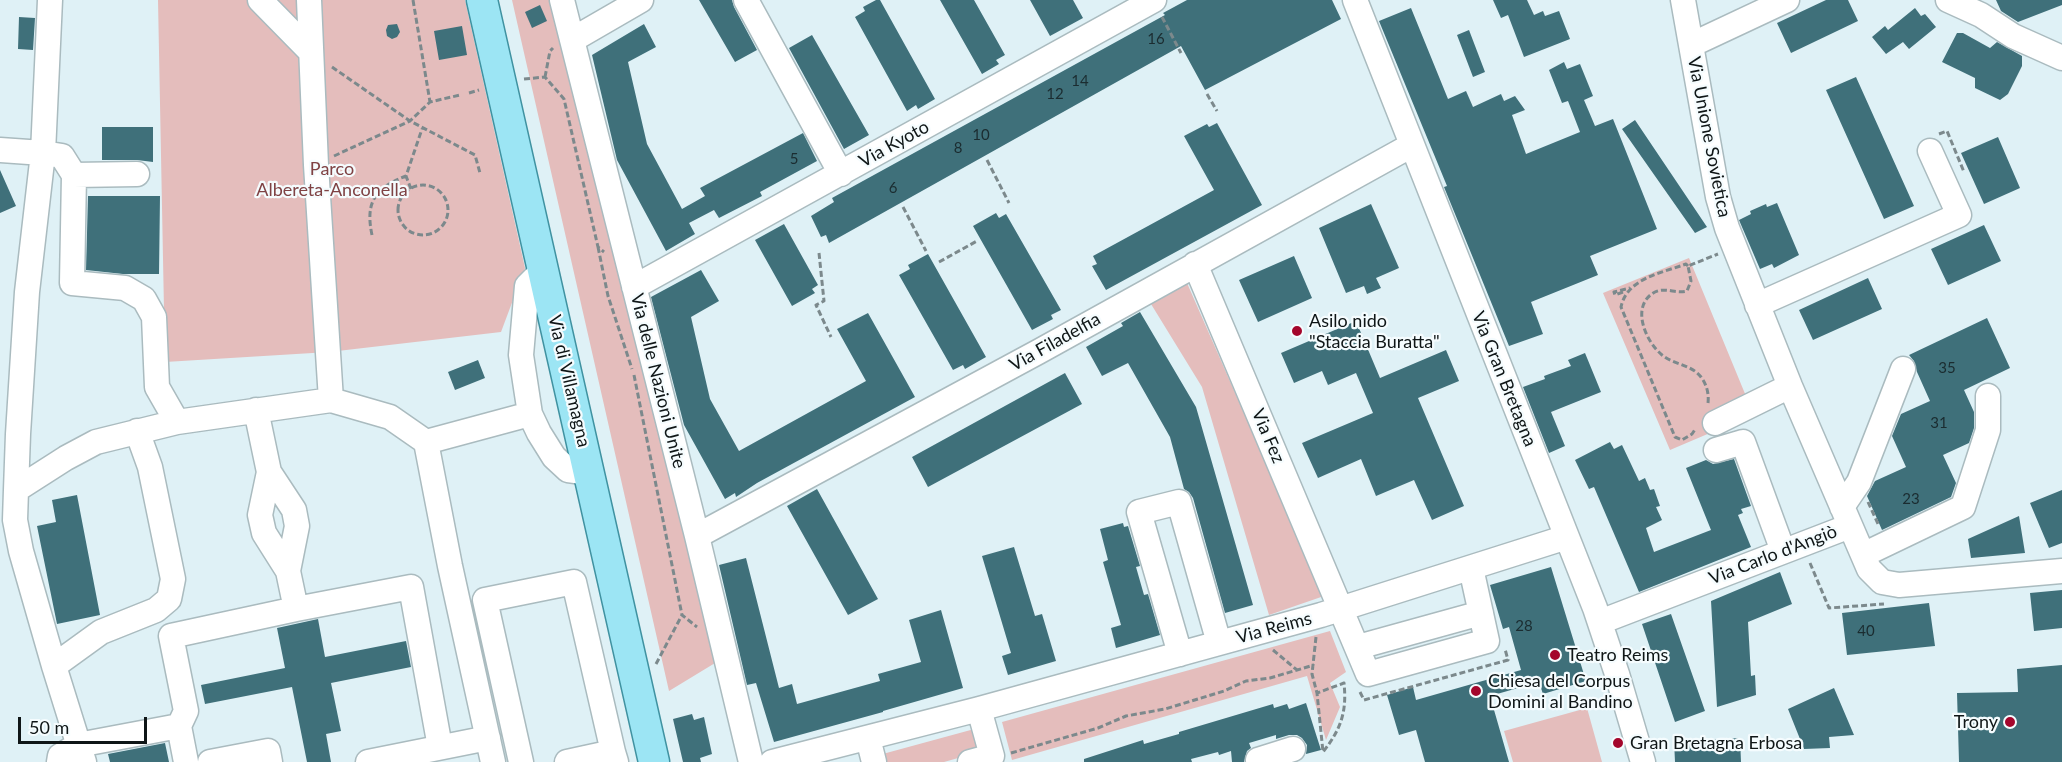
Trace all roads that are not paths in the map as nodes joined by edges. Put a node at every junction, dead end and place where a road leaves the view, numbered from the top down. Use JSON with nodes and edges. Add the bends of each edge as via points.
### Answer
{"nodes":[{"id":1,"x":50,"y":0,"type":"edge"},
{"id":2,"x":260,"y":0,"type":"edge"},
{"id":3,"x":309,"y":0,"type":"edge"},
{"id":4,"x":482,"y":0,"type":"edge"},
{"id":5,"x":562,"y":0,"type":"edge"},
{"id":6,"x":640,"y":0,"type":"edge"},
{"id":7,"x":746,"y":0,"type":"edge"},
{"id":8,"x":1153,"y":0,"type":"edge"},
{"id":9,"x":1355,"y":0,"type":"edge"},
{"id":10,"x":1683,"y":0,"type":"edge"},
{"id":11,"x":1787,"y":0,"type":"edge"},
{"id":12,"x":1948,"y":0,"type":"edge"},
{"id":13,"x":564,"y":43,"type":"junction"},
{"id":14,"x":1691,"y":45,"type":"junction"},
{"id":15,"x":311,"y":52,"type":"junction"},
{"id":16,"x":2062,"y":58,"type":"edge"},
{"id":17,"x":1412,"y":145,"type":"junction"},
{"id":18,"x":0,"y":150,"type":"edge"},
{"id":19,"x":1930,"y":151,"type":"dead end"},
{"id":20,"x":43,"y":153,"type":"junction"},
{"id":21,"x":137,"y":174,"type":"dead end"},
{"id":22,"x":841,"y":174,"type":"junction"},
{"id":23,"x":74,"y":175,"type":"junction"},
{"id":24,"x":1195,"y":264,"type":"junction"},
{"id":25,"x":544,"y":269,"type":"junction"},
{"id":26,"x":634,"y":287,"type":"junction"},
{"id":27,"x":1757,"y":304,"type":"junction"},
{"id":28,"x":1903,"y":369,"type":"dead end"},
{"id":29,"x":1790,"y":386,"type":"junction"},
{"id":30,"x":1988,"y":396,"type":"dead end"},
{"id":31,"x":331,"y":400,"type":"junction"},
{"id":32,"x":256,"y":410,"type":"junction"},
{"id":33,"x":530,"y":414,"type":"junction"},
{"id":34,"x":1708,"y":417,"type":"road end"},
{"id":35,"x":177,"y":422,"type":"junction"},
{"id":36,"x":137,"y":431,"type":"junction"},
{"id":37,"x":426,"y":442,"type":"junction"},
{"id":38,"x":1716,"y":450,"type":"dead end"},
{"id":39,"x":269,"y":472,"type":"junction"},
{"id":40,"x":590,"y":473,"type":"junction"},
{"id":41,"x":16,"y":490,"type":"junction"},
{"id":42,"x":1846,"y":516,"type":"junction"},
{"id":43,"x":697,"y":536,"type":"junction"},
{"id":44,"x":1567,"y":537,"type":"junction"},
{"id":45,"x":1783,"y":551,"type":"junction"},
{"id":46,"x":1863,"y":555,"type":"junction"},
{"id":47,"x":1471,"y":568,"type":"junction"},
{"id":48,"x":288,"y":571,"type":"junction"},
{"id":49,"x":2062,"y":571,"type":"edge"},
{"id":50,"x":1341,"y":608,"type":"junction"},
{"id":51,"x":296,"y":609,"type":"junction"},
{"id":52,"x":1600,"y":622,"type":"junction"},
{"id":53,"x":1219,"y":643,"type":"junction"},
{"id":54,"x":1180,"y":654,"type":"junction"},
{"id":55,"x":54,"y":666,"type":"junction"},
{"id":56,"x":979,"y":709,"type":"junction"},
{"id":57,"x":179,"y":726,"type":"junction"},
{"id":58,"x":488,"y":738,"type":"junction"},
{"id":59,"x":868,"y":738,"type":"junction"},
{"id":60,"x":440,"y":747,"type":"junction"},
{"id":61,"x":1293,"y":749,"type":"dead end"},
{"id":62,"x":81,"y":753,"type":"edge"},
{"id":63,"x":614,"y":757,"type":"edge"},
{"id":64,"x":981,"y":759,"type":"edge"},
{"id":65,"x":381,"y":761,"type":"edge"},
{"id":66,"x":1257,"y":761,"type":"edge"},
{"id":67,"x":59,"y":762,"type":"edge"},
{"id":68,"x":186,"y":762,"type":"edge"},
{"id":69,"x":210,"y":762,"type":"edge"},
{"id":70,"x":270,"y":762,"type":"edge"},
{"id":71,"x":493,"y":762,"type":"edge"},
{"id":72,"x":521,"y":762,"type":"edge"},
{"id":73,"x":567,"y":762,"type":"edge"},
{"id":74,"x":654,"y":762,"type":"edge"},
{"id":75,"x":751,"y":762,"type":"edge"},
{"id":76,"x":772,"y":762,"type":"edge"},
{"id":77,"x":874,"y":762,"type":"edge"},
{"id":78,"x":1643,"y":762,"type":"edge"}],
"edges":[{"from":1,"to":20,"type":"street"},
{"from":2,"to":15,"type":"street"},
{"from":3,"to":15,"type":"street"},
{"from":4,"to":25,"type":"main road","name":"Via di Villamagna"},
{"from":5,"to":13,"type":"street","name":"Via delle Nazioni Unite"},
{"from":6,"to":13,"type":"street"},
{"from":7,"to":22,"type":"street"},
{"from":8,"to":22,"type":"street","name":"Via Kyoto"},
{"from":9,"to":17,"type":"street","name":"Via Gran Bretagna"},
{"from":10,"to":14,"type":"street","name":"Via Unione Sovietica"},
{"from":11,"to":14,"type":"street"},
{"from":12,"to":16,"type":"street"},
{"from":13,"to":26,"type":"street","name":"Via delle Nazioni Unite"},
{"from":14,"to":27,"type":"street","name":"Via Unione Sovietica","via":[[1718,197]]},
{"from":15,"to":31,"type":"street"},
{"from":17,"to":24,"type":"street","name":"Via Filadelfia"},
{"from":17,"to":44,"type":"street","name":"Via Gran Bretagna"},
{"from":18,"to":20,"type":"street"},
{"from":19,"to":27,"type":"street","via":[[1959,215]]},
{"from":20,"to":23,"type":"street","via":[[62,156]]},
{"from":20,"to":41,"type":"street","via":[[27,292]]},
{"from":21,"to":23,"type":"street"},
{"from":22,"to":26,"type":"street","name":"Via Kyoto"},
{"from":23,"to":35,"type":"street","via":[[72,283],[125,288],[144,298],[154,317],[157,387]]},
{"from":24,"to":43,"type":"street","name":"Via Filadelfia"},
{"from":24,"to":50,"type":"street","name":"Via Fez"},
{"from":25,"to":33,"type":"street","via":[[527,286],[521,355]]},
{"from":25,"to":40,"type":"main road","name":"Via di Villamagna"},
{"from":26,"to":43,"type":"street","name":"Via delle Nazioni Unite"},
{"from":27,"to":29,"type":"street","name":"Via Unione Sovietica"},
{"from":28,"to":42,"type":"street"},
{"from":29,"to":34,"type":"street"},
{"from":29,"to":42,"type":"street","name":"Via Unione Sovietica"},
{"from":30,"to":46,"type":"street","via":[[1988,430],[1963,507]]},
{"from":31,"to":32,"type":"street"},
{"from":31,"to":37,"type":"street","via":[[390,417]]},
{"from":32,"to":35,"type":"street"},
{"from":32,"to":39,"type":"street"},
{"from":33,"to":37,"type":"street"},
{"from":33,"to":40,"type":"street","via":[[554,457],[568,470]]},
{"from":35,"to":36,"type":"street"},
{"from":36,"to":41,"type":"street","via":[[96,442]]},
{"from":36,"to":55,"type":"street","via":[[150,467],[173,579],[169,599],[156,610],[101,632]]},
{"from":37,"to":58,"type":"street"},
{"from":38,"to":45,"type":"street","via":[[1743,442]]},
{"from":39,"to":48,"type":"street","via":[[260,515],[264,533]]},
{"from":39,"to":48,"type":"street","via":[[294,510],[297,526]]},
{"from":40,"to":74,"type":"main road","name":"Via di Villamagna"},
{"from":41,"to":55,"type":"street","via":[[15,520],[21,551]]},
{"from":42,"to":45,"type":"street","name":"Via Carlo d'Angiò"},
{"from":42,"to":46,"type":"street","name":"Via Carlo d'Angiò"},
{"from":43,"to":75,"type":"street","name":"Via delle Nazioni Unite"},
{"from":44,"to":47,"type":"street","name":"Via Reims"},
{"from":44,"to":52,"type":"street","name":"Via Gran Bretagna"},
{"from":45,"to":52,"type":"street","name":"Via Carlo d'Angiò"},
{"from":46,"to":49,"type":"street","name":"Via Carlo d'Angiò","via":[[1875,576],[1891,585]]},
{"from":47,"to":50,"type":"street","name":"Via Reims"},
{"from":47,"to":50,"type":"street","name":"Via Fez","via":[[1487,641],[1368,674]]},
{"from":48,"to":51,"type":"street"},
{"from":50,"to":53,"type":"street","name":"Via Reims"},
{"from":51,"to":57,"type":"street","via":[[171,636],[186,711]]},
{"from":51,"to":60,"type":"street","via":[[411,587]]},
{"from":52,"to":78,"type":"street","name":"Via Gran Bretagna"},
{"from":53,"to":54,"type":"street","name":"Via Reims"},
{"from":53,"to":54,"type":"street","via":[[1179,502],[1139,512]]},
{"from":54,"to":56,"type":"street","name":"Via Reims"},
{"from":55,"to":62,"type":"street"},
{"from":56,"to":59,"type":"street","name":"Via Reims"},
{"from":56,"to":64,"type":"street"},
{"from":57,"to":62,"type":"street"},
{"from":57,"to":68,"type":"street"},
{"from":58,"to":60,"type":"street"},
{"from":58,"to":71,"type":"street"},
{"from":59,"to":76,"type":"street","name":"Via Reims"},
{"from":59,"to":77,"type":"street"},
{"from":60,"to":65,"type":"street"},
{"from":61,"to":66,"type":"street"},
{"from":62,"to":67,"type":"street","via":[[60,756]]},
{"from":63,"to":72,"type":"street","via":[[574,582],[484,600]]},
{"from":63,"to":73,"type":"street"},
{"from":69,"to":70,"type":"street","via":[[268,751]]}]}
